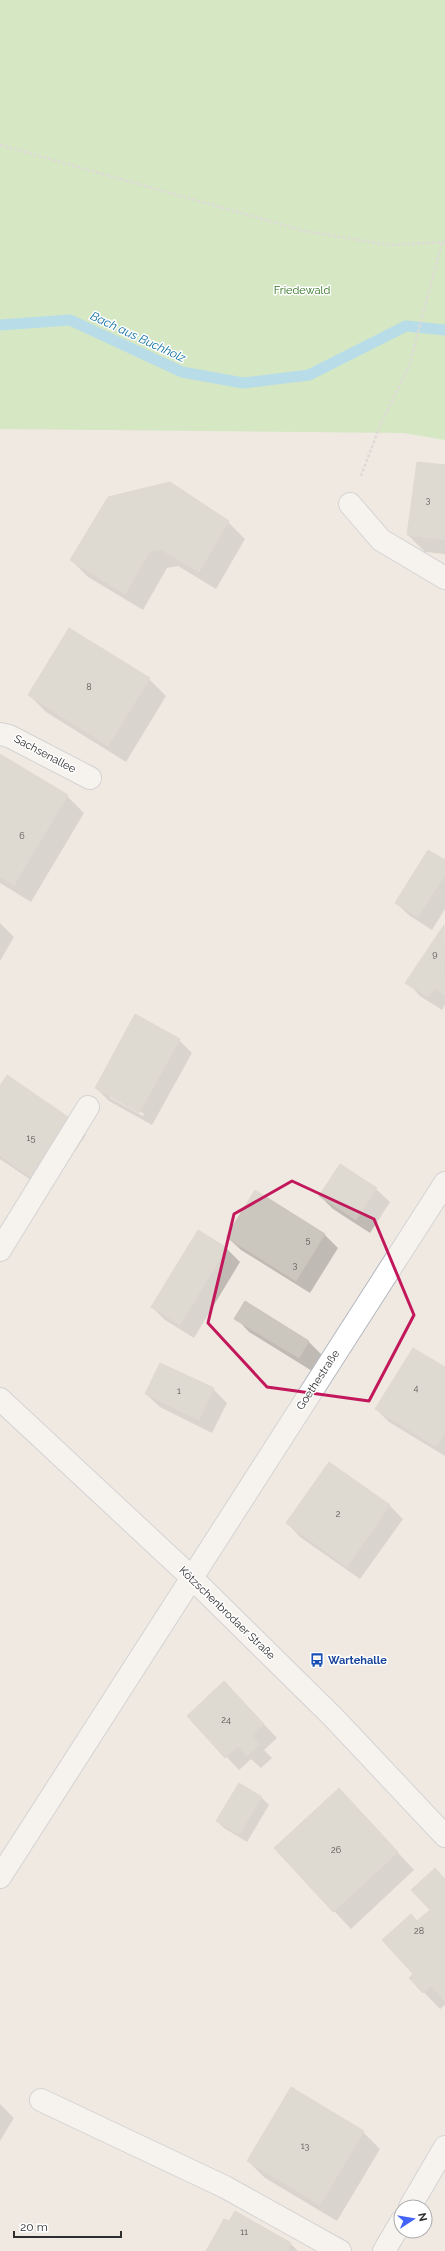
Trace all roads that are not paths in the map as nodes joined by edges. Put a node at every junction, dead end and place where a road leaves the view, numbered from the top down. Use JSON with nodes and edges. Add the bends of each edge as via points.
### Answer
{"nodes":[{"id":1,"x":350,"y":504,"type":"road end"},
{"id":2,"x":445,"y":578,"type":"edge"},
{"id":3,"x":0,"y":734,"type":"edge"},
{"id":4,"x":90,"y":778,"type":"dead end"},
{"id":5,"x":88,"y":1107,"type":"dead end"},
{"id":6,"x":445,"y":1183,"type":"edge"},
{"id":7,"x":0,"y":1250,"type":"edge"},
{"id":8,"x":0,"y":1398,"type":"edge"},
{"id":9,"x":191,"y":1577,"type":"junction"},
{"id":10,"x":445,"y":1836,"type":"edge"},
{"id":11,"x":0,"y":1877,"type":"edge"},
{"id":12,"x":40,"y":2100,"type":"dead end"},
{"id":13,"x":445,"y":2147,"type":"edge"},
{"id":14,"x":415,"y":2199,"type":"edge"},
{"id":15,"x":393,"y":2236,"type":"edge"},
{"id":16,"x":340,"y":2251,"type":"edge"},
{"id":17,"x":384,"y":2251,"type":"edge"}],
"edges":[{"from":1,"to":2,"type":"street","via":[[381,540]]},
{"from":3,"to":4,"type":"street","name":"Sachsenallee","via":[[9,736]]},
{"from":5,"to":7,"type":"street"},
{"from":6,"to":9,"type":"street","name":"Goethestraße"},
{"from":8,"to":9,"type":"street","name":"Kötzschenbrodaer Straße"},
{"from":9,"to":10,"type":"street","name":"Kötzschenbrodaer Straße","via":[[334,1718]]},
{"from":9,"to":11,"type":"street","name":"Goethestraße"},
{"from":12,"to":16,"type":"street","via":[[225,2187]]},
{"from":13,"to":14,"type":"street"},
{"from":15,"to":17,"type":"street"}]}
